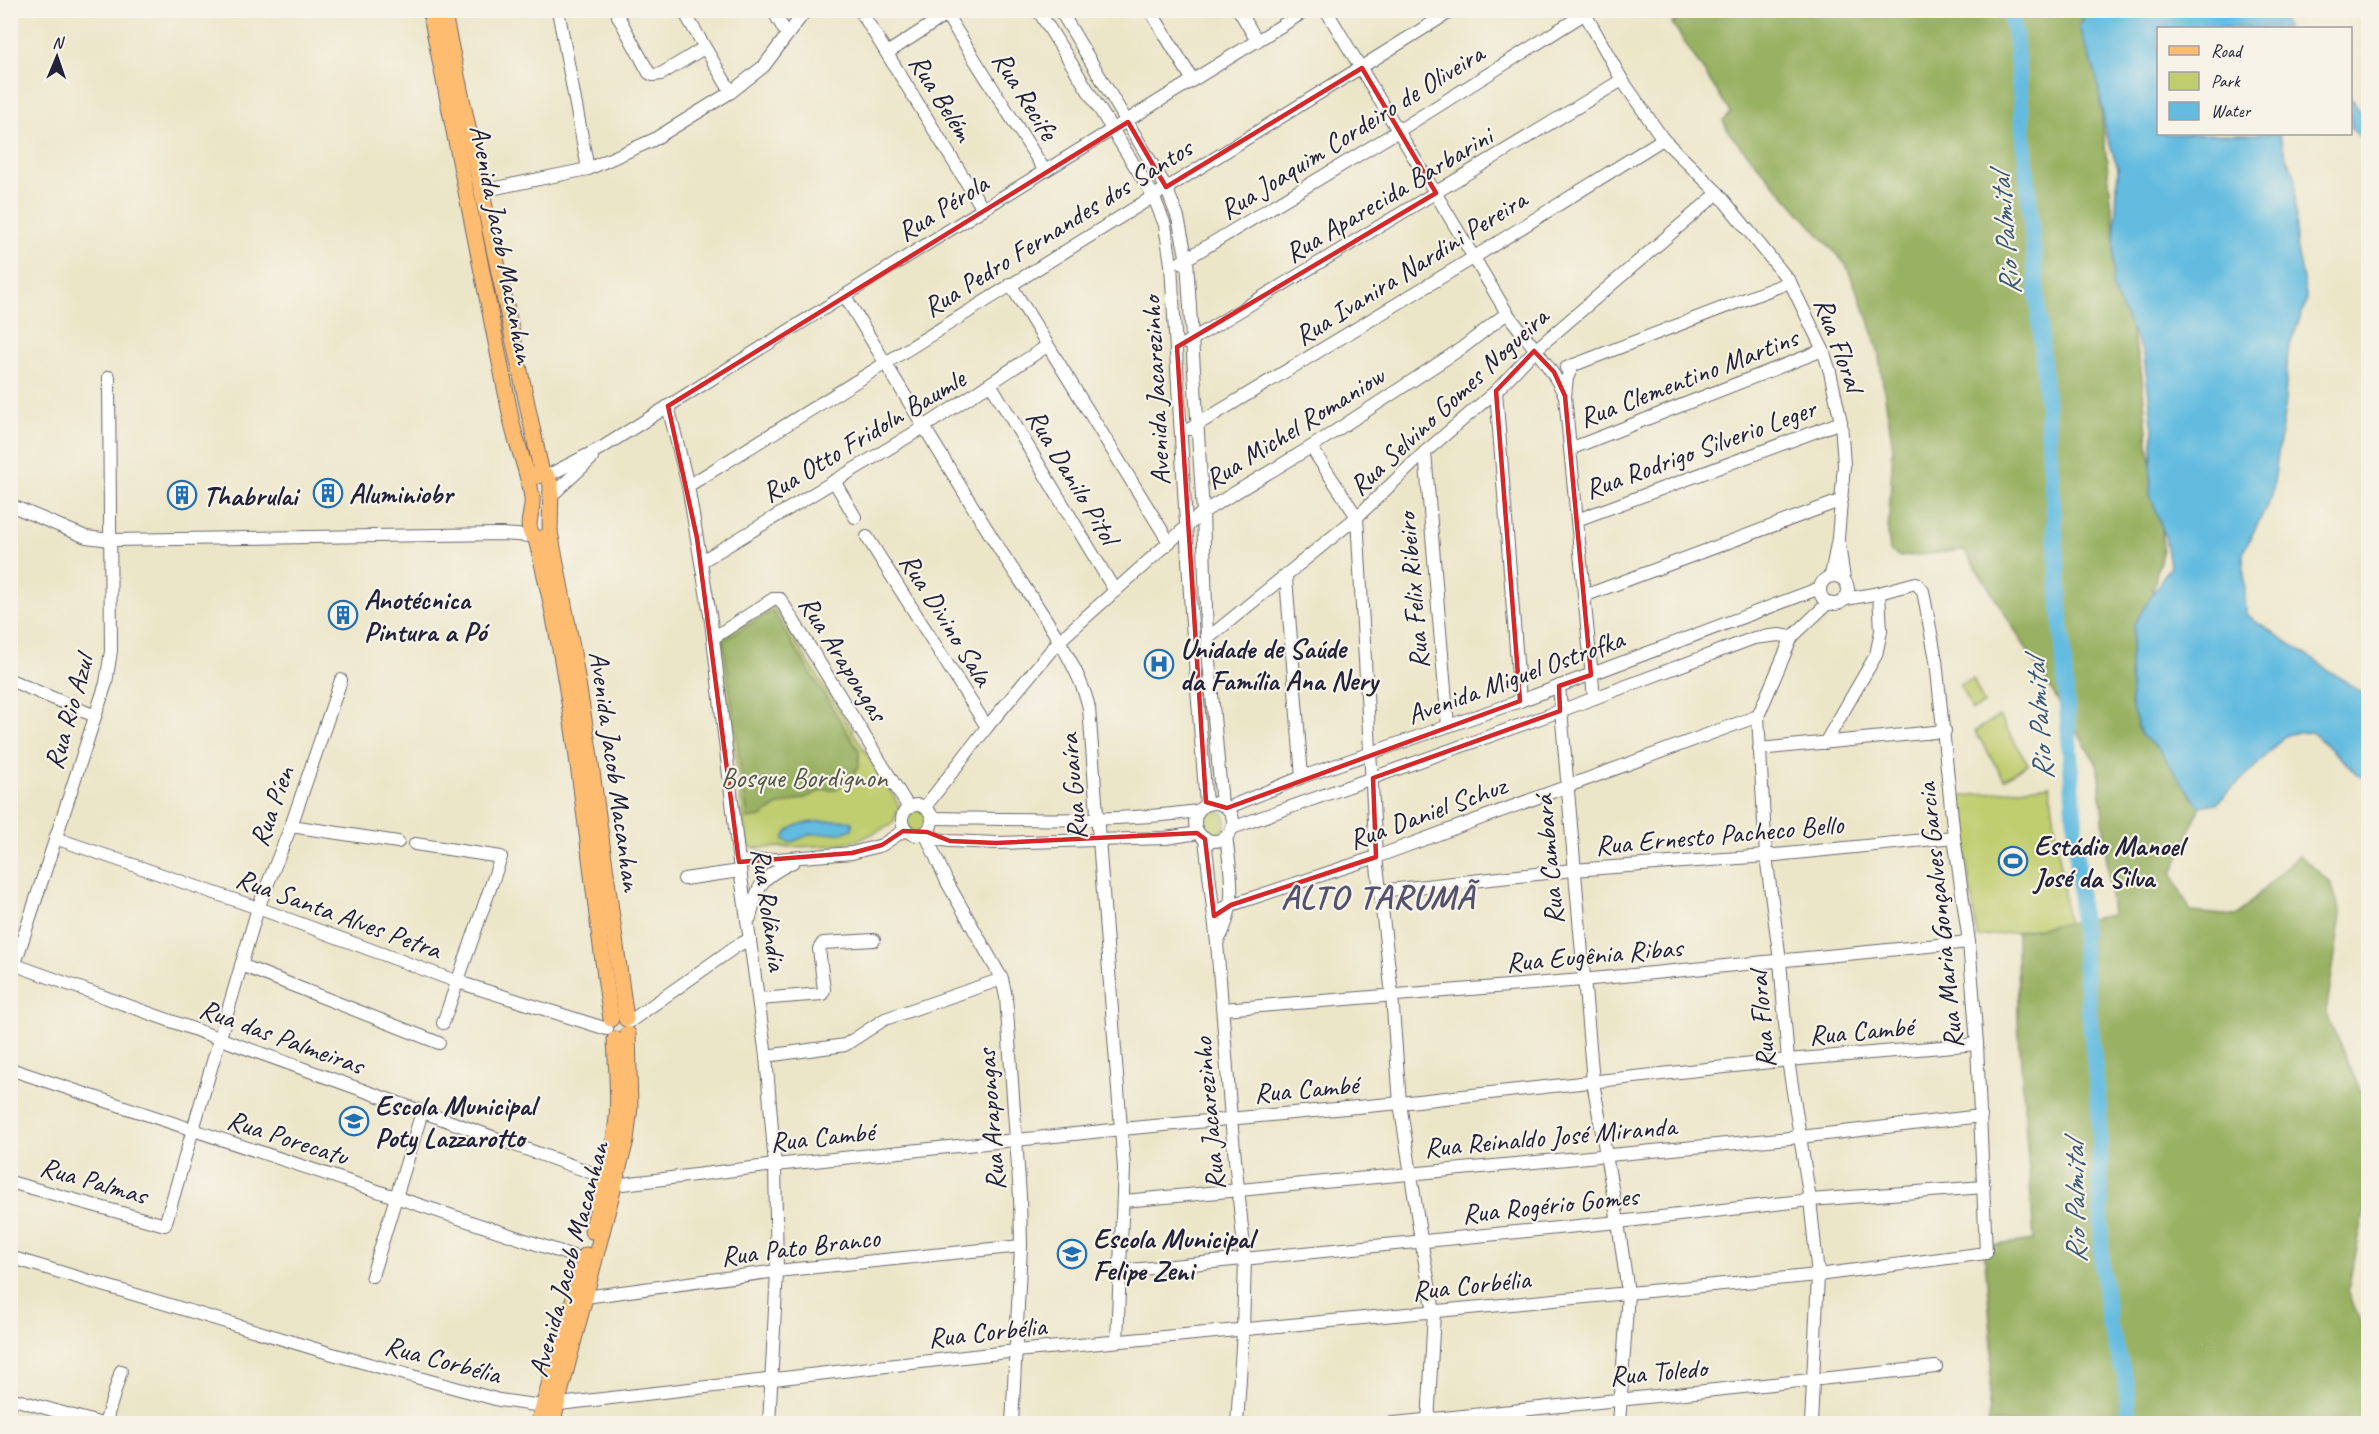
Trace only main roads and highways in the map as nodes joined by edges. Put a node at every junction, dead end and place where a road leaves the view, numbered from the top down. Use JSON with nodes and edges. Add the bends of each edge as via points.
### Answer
{"nodes":[{"id":1,"x":430,"y":10,"type":"edge"},
{"id":2,"x":443,"y":10,"type":"edge"},
{"id":3,"x":544,"y":475,"type":"junction"},
{"id":4,"x":529,"y":486,"type":"junction"},
{"id":5,"x":550,"y":532,"type":"junction"},
{"id":6,"x":534,"y":537,"type":"junction"},
{"id":7,"x":619,"y":1027,"type":"junction"},
{"id":8,"x":611,"y":1180,"type":"junction"},
{"id":9,"x":549,"y":1405,"type":"junction"},
{"id":10,"x":538,"y":1424,"type":"edge"},
{"id":11,"x":552,"y":1424,"type":"edge"}],
"edges":[{"from":1,"to":4,"type":"main road","name":"Avenida Jacob Macanhan","via":[[513,428]]},
{"from":2,"to":3,"type":"main road","name":"Avenida Jacob Macanhan"},
{"from":3,"to":4,"type":"main road","via":[[530,479]]},
{"from":3,"to":5,"type":"main road","name":"Avenida Jacob Macanhan","via":[[551,484]]},
{"from":4,"to":6,"type":"main road","name":"Avenida Jacob Macanhan","via":[[533,501],[528,521]]},
{"from":5,"to":6,"type":"main road","via":[[547,537]]},
{"from":5,"to":7,"type":"main road","name":"Avenida Jacob Macanhan","via":[[589,750]]},
{"from":6,"to":7,"type":"main road","name":"Avenida Jacob Macanhan","via":[[574,727]]},
{"from":7,"to":8,"type":"main road","name":"Avenida Jacob Macanhan"},
{"from":8,"to":9,"type":"main road","name":"Avenida Jacob Macanhan","via":[[585,1260]]},
{"from":8,"to":9,"type":"main road","name":"Avenida Jacob Macanhan","via":[[585,1297]]},
{"from":9,"to":10,"type":"main road","name":"Avenida Jacob Macanhan"},
{"from":9,"to":11,"type":"main road","name":"Avenida Jacob Macanhan"}]}
